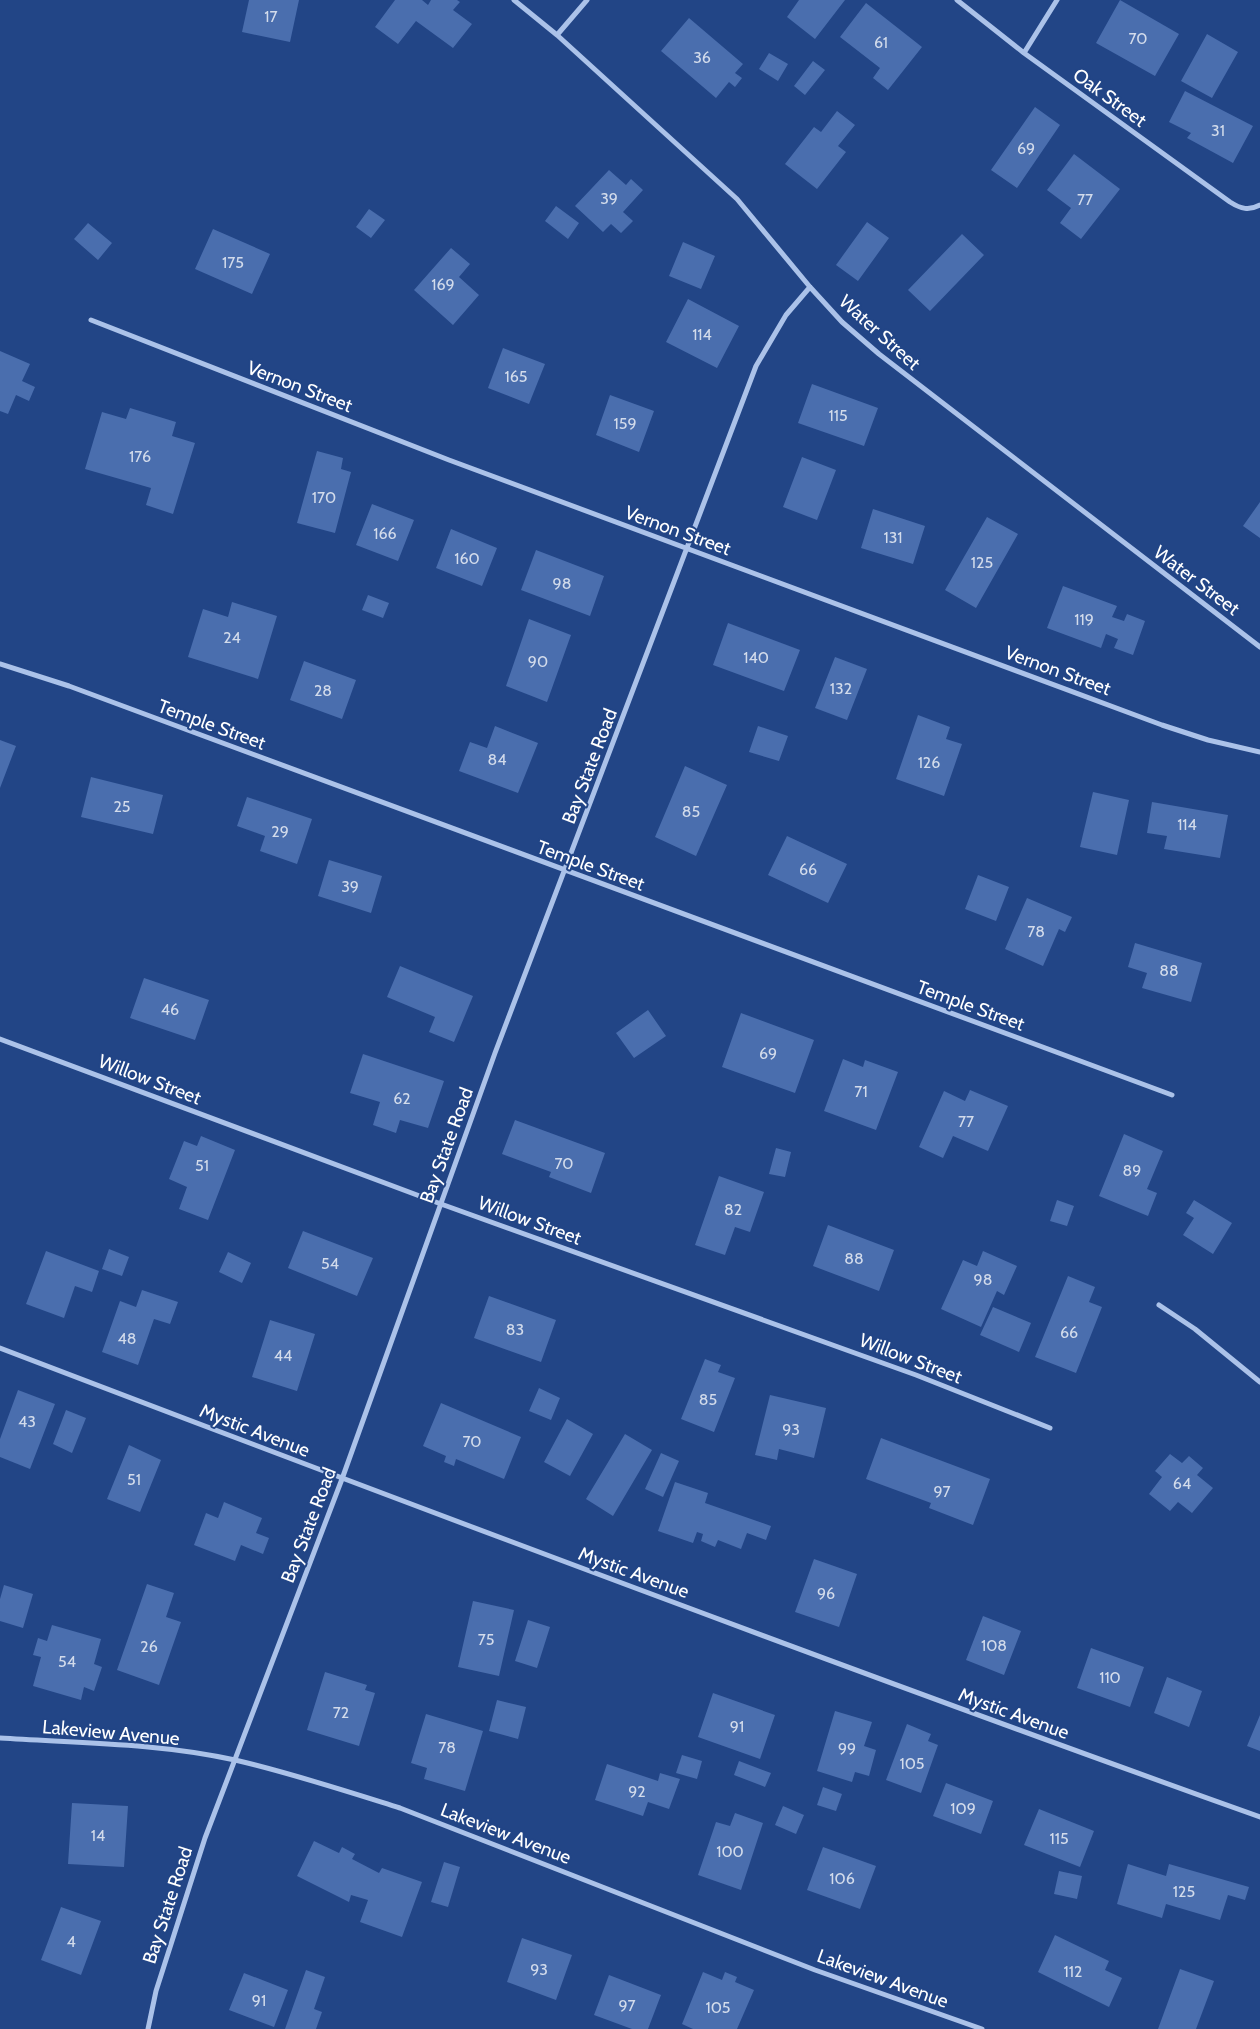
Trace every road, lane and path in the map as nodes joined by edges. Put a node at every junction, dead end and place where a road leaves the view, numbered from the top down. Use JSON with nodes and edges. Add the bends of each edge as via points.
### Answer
{"nodes":[{"id":1,"x":514,"y":0,"type":"edge"},
{"id":2,"x":587,"y":0,"type":"edge"},
{"id":3,"x":957,"y":0,"type":"edge"},
{"id":4,"x":1057,"y":0,"type":"edge"},
{"id":5,"x":557,"y":35,"type":"junction"},
{"id":6,"x":1024,"y":53,"type":"junction"},
{"id":7,"x":1260,"y":205,"type":"edge"},
{"id":8,"x":810,"y":287,"type":"junction"},
{"id":9,"x":91,"y":320,"type":"dead end"},
{"id":10,"x":687,"y":549,"type":"junction"},
{"id":11,"x":1260,"y":647,"type":"edge"},
{"id":12,"x":0,"y":664,"type":"edge"},
{"id":13,"x":1260,"y":752,"type":"edge"},
{"id":14,"x":566,"y":872,"type":"junction"},
{"id":15,"x":0,"y":1039,"type":"edge"},
{"id":16,"x":1172,"y":1095,"type":"dead end"},
{"id":17,"x":441,"y":1204,"type":"junction"},
{"id":18,"x":1159,"y":1305,"type":"dead end"},
{"id":19,"x":0,"y":1348,"type":"edge"},
{"id":20,"x":1260,"y":1382,"type":"edge"},
{"id":21,"x":1050,"y":1428,"type":"dead end"},
{"id":22,"x":342,"y":1479,"type":"junction"},
{"id":23,"x":0,"y":1738,"type":"edge"},
{"id":24,"x":234,"y":1760,"type":"junction"},
{"id":25,"x":1260,"y":1817,"type":"edge"},
{"id":26,"x":148,"y":2029,"type":"edge"},
{"id":27,"x":982,"y":2029,"type":"edge"}],
"edges":[{"from":1,"to":5,"type":"street","name":"Water Street"},
{"from":2,"to":5,"type":"street"},
{"from":3,"to":6,"type":"street","name":"Oak Street"},
{"from":4,"to":6,"type":"street"},
{"from":5,"to":8,"type":"street","name":"Water Street","via":[[737,199]]},
{"from":6,"to":7,"type":"street","name":"Oak Street","via":[[1230,202],[1250,210]]},
{"from":8,"to":10,"type":"street","name":"Bay State Road","via":[[786,315],[756,366]]},
{"from":8,"to":11,"type":"street","name":"Water Street","via":[[842,322],[913,382]]},
{"from":9,"to":10,"type":"street","name":"Vernon Street","via":[[448,460]]},
{"from":10,"to":13,"type":"street","name":"Vernon Street","via":[[1162,725]]},
{"from":10,"to":14,"type":"street","name":"Bay State Road"},
{"from":12,"to":14,"type":"street","name":"Temple Street","via":[[69,686]]},
{"from":14,"to":16,"type":"street","name":"Temple Street"},
{"from":14,"to":17,"type":"street","name":"Bay State Road","via":[[495,1053]]},
{"from":15,"to":17,"type":"street","name":"Willow Street"},
{"from":17,"to":21,"type":"street","name":"Willow Street","via":[[916,1375]]},
{"from":17,"to":22,"type":"street","name":"Bay State Road"},
{"from":18,"to":20,"type":"street","via":[[1195,1329]]},
{"from":19,"to":22,"type":"street","name":"Mystic Avenue"},
{"from":22,"to":24,"type":"street","name":"Bay State Road"},
{"from":22,"to":25,"type":"street","name":"Mystic Avenue"},
{"from":23,"to":24,"type":"street","name":"Lakeview Avenue","via":[[183,1752]]},
{"from":24,"to":26,"type":"street","name":"Bay State Road","via":[[187,1890]]},
{"from":24,"to":27,"type":"street","name":"Lakeview Avenue","via":[[400,1808],[815,1970]]}]}
